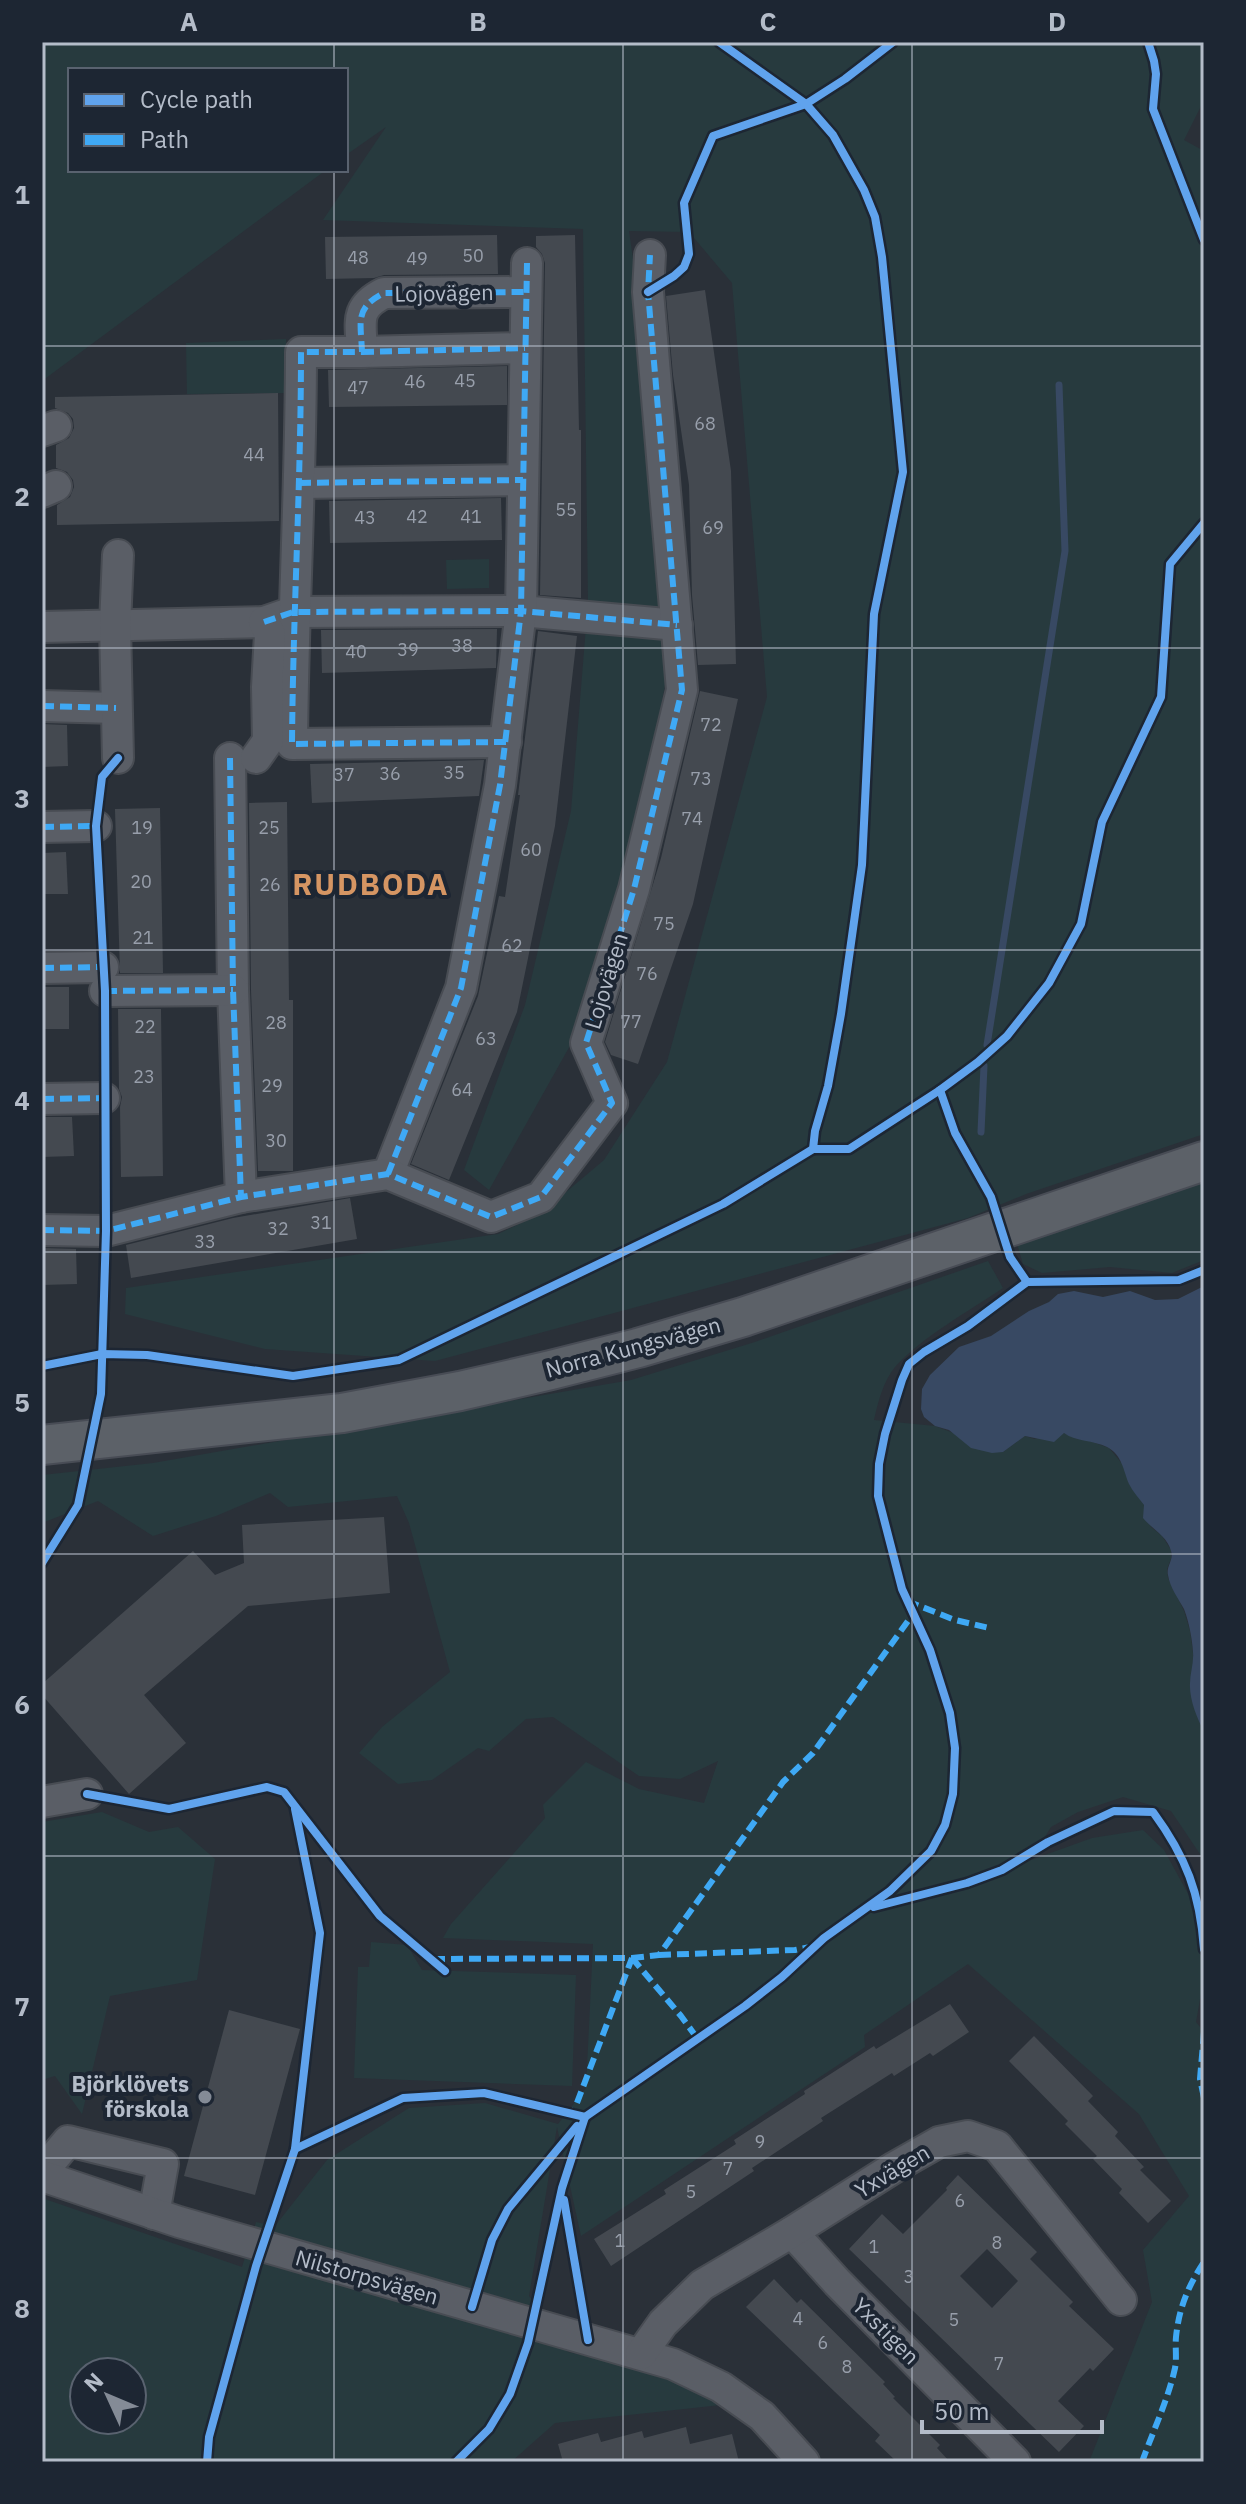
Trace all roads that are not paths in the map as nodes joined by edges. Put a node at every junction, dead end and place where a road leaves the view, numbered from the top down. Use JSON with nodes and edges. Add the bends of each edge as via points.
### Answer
{"nodes":[{"id":1,"x":650,"y":255,"type":"dead end"},
{"id":2,"x":525,"y":348,"type":"junction"},
{"id":3,"x":362,"y":352,"type":"junction"},
{"id":4,"x":523,"y":480,"type":"junction"},
{"id":5,"x":299,"y":483,"type":"junction"},
{"id":6,"x":118,"y":555,"type":"dead end"},
{"id":7,"x":521,"y":611,"type":"junction"},
{"id":8,"x":293,"y":612,"type":"junction"},
{"id":9,"x":264,"y":622,"type":"junction"},
{"id":10,"x":115,"y":625,"type":"junction"},
{"id":11,"x":677,"y":625,"type":"junction"},
{"id":12,"x":42,"y":627,"type":"edge"},
{"id":13,"x":42,"y":706,"type":"edge"},
{"id":14,"x":116,"y":708,"type":"junction"},
{"id":15,"x":506,"y":742,"type":"junction"},
{"id":16,"x":118,"y":758,"type":"dead end"},
{"id":17,"x":96,"y":826,"type":"dead end"},
{"id":18,"x":42,"y":827,"type":"edge"},
{"id":19,"x":42,"y":968,"type":"edge"},
{"id":20,"x":233,"y":990,"type":"junction"},
{"id":21,"x":104,"y":1098,"type":"dead end"},
{"id":22,"x":42,"y":1099,"type":"edge"},
{"id":23,"x":1204,"y":1161,"type":"edge"},
{"id":24,"x":388,"y":1174,"type":"junction"},
{"id":25,"x":241,"y":1197,"type":"junction"},
{"id":26,"x":42,"y":1230,"type":"edge"},
{"id":27,"x":42,"y":1445,"type":"edge"},
{"id":28,"x":87,"y":1794,"type":"dead end"},
{"id":29,"x":42,"y":1802,"type":"edge"},
{"id":30,"x":42,"y":2174,"type":"edge"},
{"id":31,"x":154,"y":2214,"type":"junction"},
{"id":32,"x":792,"y":2232,"type":"junction"},
{"id":33,"x":1121,"y":2300,"type":"dead end"},
{"id":34,"x":641,"y":2354,"type":"junction"},
{"id":35,"x":804,"y":2462,"type":"edge"},
{"id":36,"x":1015,"y":2462,"type":"edge"}],
"edges":[{"from":1,"to":11,"type":"street","name":"Lojovägen","via":[[648,292]]},
{"from":2,"to":3,"type":"street"},
{"from":2,"to":3,"type":"street","name":"Lojovägen","via":[[526,277],[384,293],[361,312]]},
{"from":2,"to":4,"type":"street","name":"Lojovägen"},
{"from":3,"to":5,"type":"street","via":[[301,352]]},
{"from":4,"to":5,"type":"street"},
{"from":4,"to":7,"type":"street","name":"Lojovägen"},
{"from":5,"to":8,"type":"street"},
{"from":6,"to":10,"type":"street"},
{"from":7,"to":8,"type":"street"},
{"from":7,"to":11,"type":"street"},
{"from":7,"to":15,"type":"street","name":"Lojovägen"},
{"from":8,"to":9,"type":"street"},
{"from":8,"to":15,"type":"street","via":[[292,744]]},
{"from":9,"to":10,"type":"street"},
{"from":9,"to":20,"type":"street","via":[[270,634],[268,741],[243,758]]},
{"from":10,"to":12,"type":"street"},
{"from":10,"to":14,"type":"street"},
{"from":11,"to":24,"type":"street","name":"Lojovägen","via":[[682,690],[634,889],[586,1043],[612,1103],[541,1197],[491,1217]]},
{"from":13,"to":14,"type":"street"},
{"from":14,"to":16,"type":"street"},
{"from":15,"to":24,"type":"street","name":"Lojovägen","via":[[461,988]]},
{"from":17,"to":18,"type":"street"},
{"from":19,"to":20,"type":"street"},
{"from":20,"to":25,"type":"street"},
{"from":21,"to":22,"type":"street"},
{"from":23,"to":27,"type":"main road","name":"Norra Kungsvägen","via":[[638,1348],[342,1413]]},
{"from":24,"to":25,"type":"street"},
{"from":25,"to":26,"type":"street","via":[[106,1231]]},
{"from":28,"to":29,"type":"street"},
{"from":30,"to":31,"type":"street","name":"Nilstorpsvägen"},
{"from":30,"to":31,"type":"street","via":[[68,2141],[163,2164]]},
{"from":31,"to":34,"type":"street","name":"Nilstorpsvägen"},
{"from":32,"to":33,"type":"street","name":"Yxvägen","via":[[928,2148],[968,2136],[997,2146]]},
{"from":32,"to":34,"type":"street","name":"Yxvägen","via":[[702,2285],[663,2323]]},
{"from":32,"to":36,"type":"street","name":"Yxstigen"},
{"from":34,"to":35,"type":"street","name":"Nilstorpsvägen","via":[[721,2387],[762,2416]]}]}
